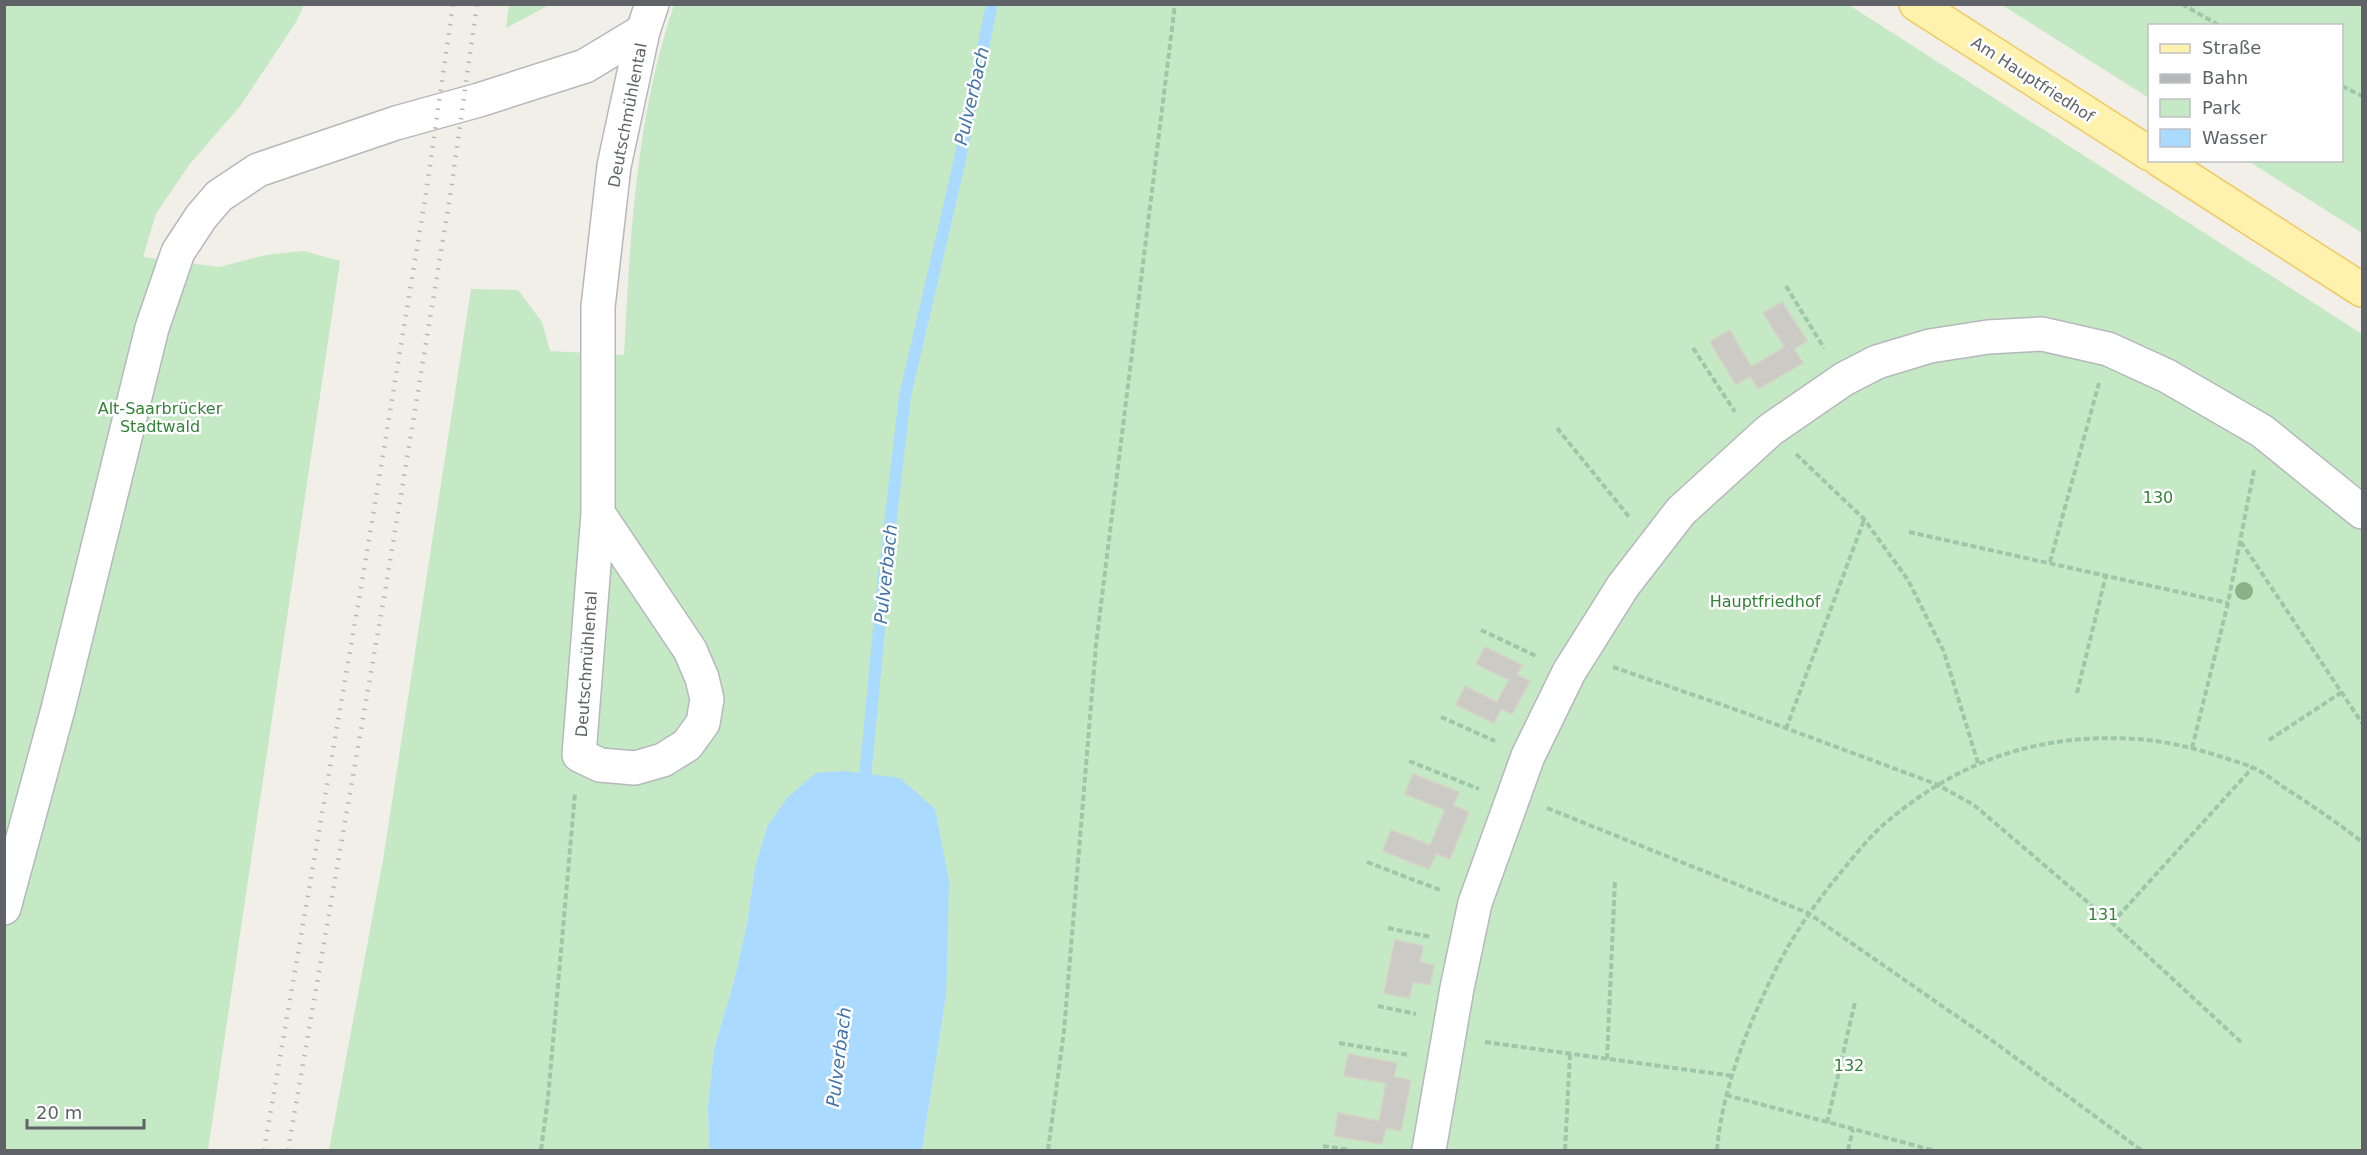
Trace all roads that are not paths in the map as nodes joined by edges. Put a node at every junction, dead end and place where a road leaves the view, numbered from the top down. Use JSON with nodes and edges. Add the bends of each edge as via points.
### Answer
{"nodes":[{"id":1,"x":1916,"y":4,"type":"edge"},
{"id":2,"x":648,"y":18,"type":"edge"},
{"id":3,"x":2148,"y":153,"type":"edge"},
{"id":4,"x":2163,"y":162,"type":"edge"},
{"id":5,"x":2362,"y":290,"type":"edge"},
{"id":6,"x":2362,"y":512,"type":"edge"},
{"id":7,"x":598,"y":513,"type":"junction"},
{"id":8,"x":4,"y":908,"type":"edge"},
{"id":9,"x":1429,"y":1150,"type":"edge"}],
"edges":[{"from":1,"to":3,"type":"main road","name":"Am Hauptfriedhof"},
{"from":2,"to":7,"type":"lane","name":"Deutschmühlental","via":[[614,166],[598,307]]},
{"from":2,"to":8,"type":"lane","via":[[585,66],[258,170],[219,196],[201,218],[178,252],[152,328],[58,709]]},
{"from":4,"to":5,"type":"main road"},
{"from":6,"to":9,"type":"lane","via":[[2262,431],[2167,375],[2108,350],[2042,333],[1930,346],[1877,363],[1844,379],[1763,436],[1681,511],[1623,586],[1574,664],[1528,756],[1474,903]]},
{"from":7,"to":7,"type":"lane","name":"Deutschmühlental","via":[[579,755],[600,765],[634,768],[663,760],[687,745],[703,723],[707,699],[690,650]]}]}
